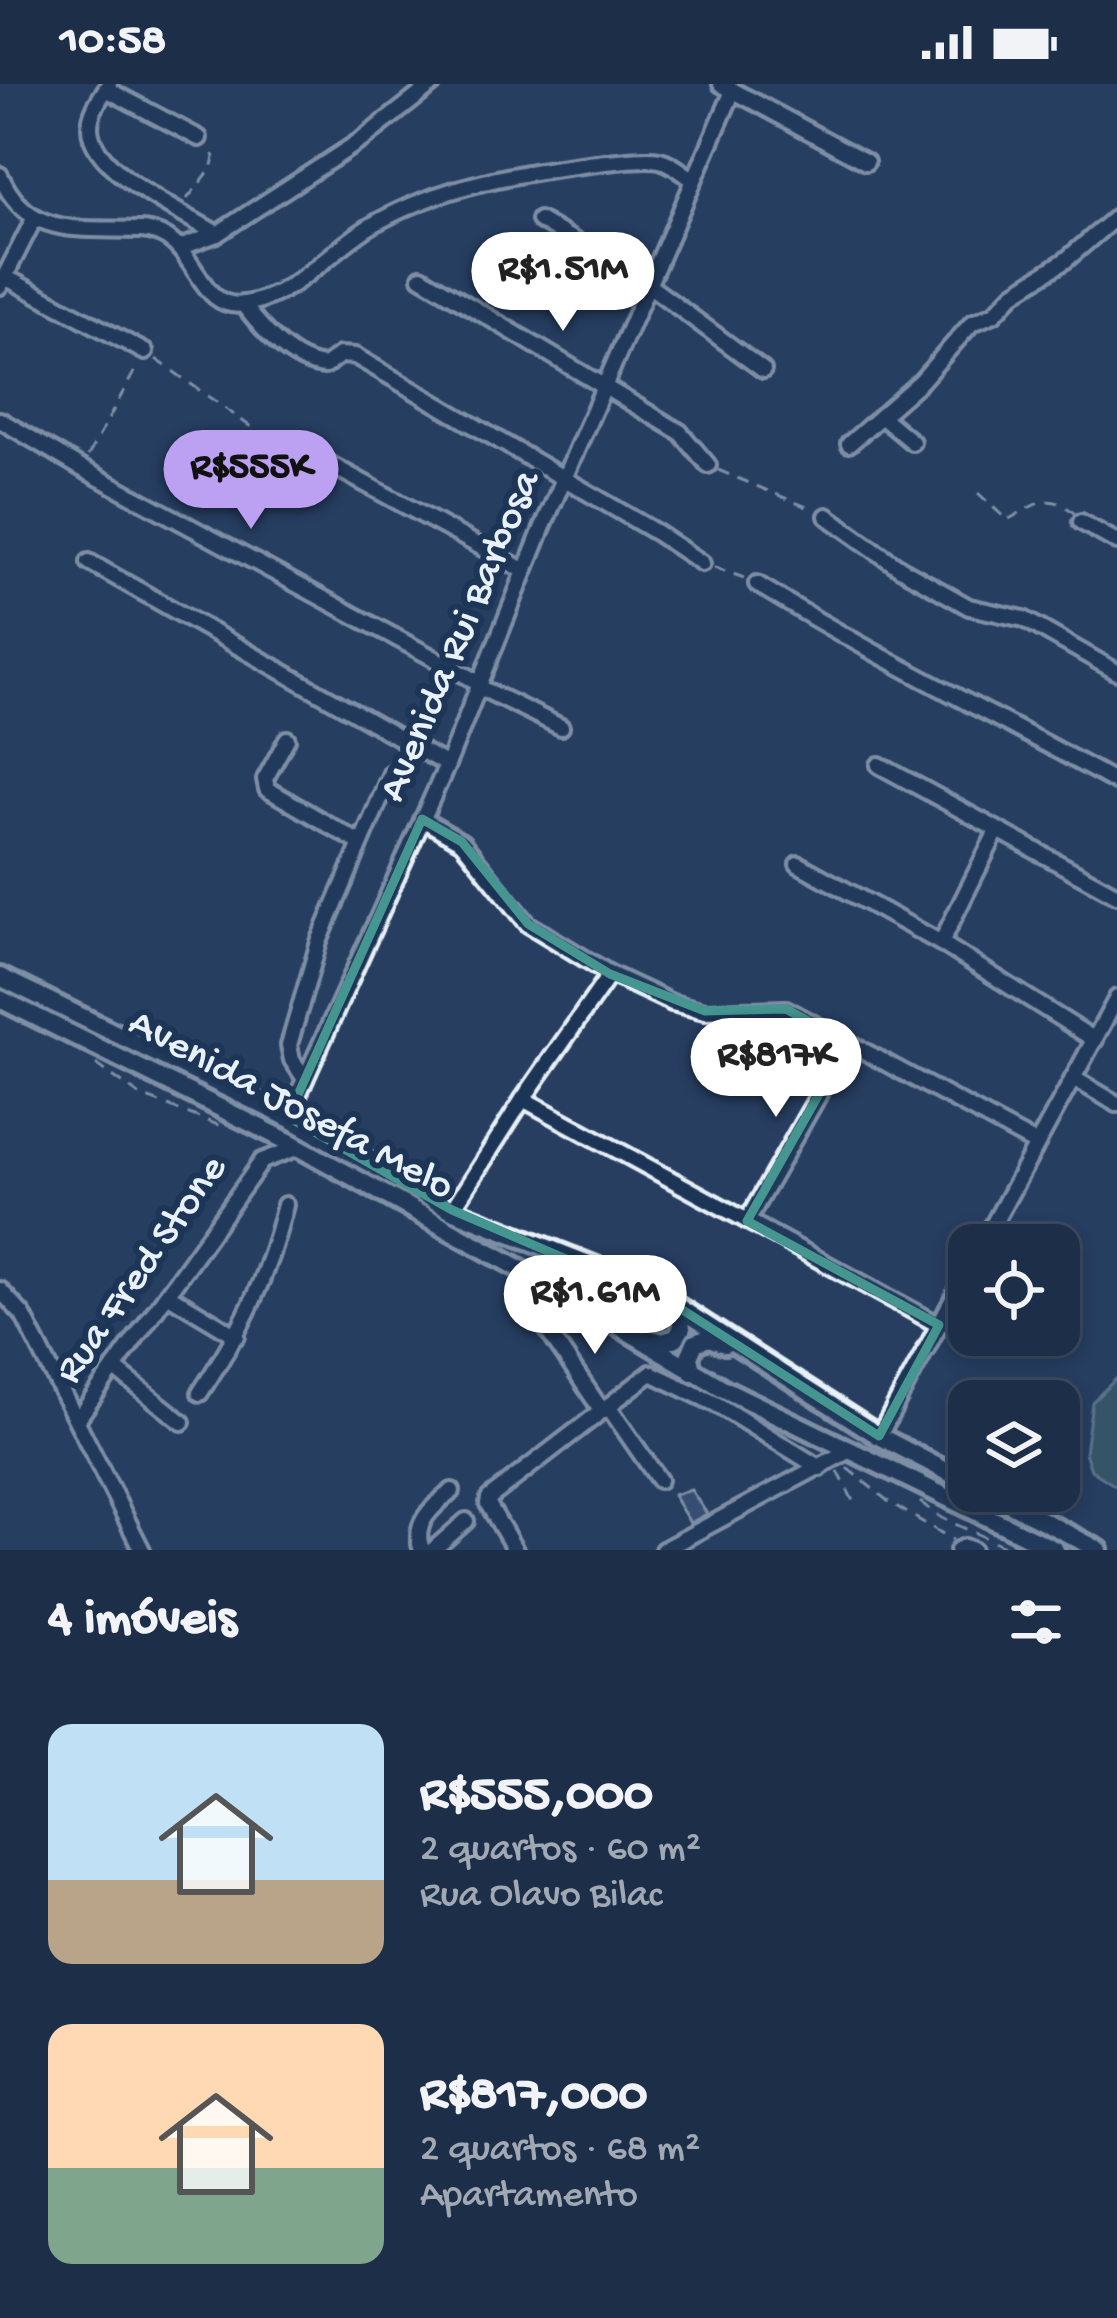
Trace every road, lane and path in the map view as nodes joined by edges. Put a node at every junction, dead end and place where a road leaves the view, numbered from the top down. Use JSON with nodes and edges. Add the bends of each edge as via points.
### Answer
{"nodes":[{"id":1,"x":433,"y":84,"type":"edge"},
{"id":2,"x":107,"y":87,"type":"edge"},
{"id":3,"x":727,"y":87,"type":"edge"},
{"id":4,"x":199,"y":138,"type":"joint"},
{"id":5,"x":866,"y":162,"type":"dead end"},
{"id":6,"x":0,"y":175,"type":"edge"},
{"id":7,"x":692,"y":179,"type":"junction"},
{"id":8,"x":178,"y":210,"type":"junction"},
{"id":9,"x":1117,"y":216,"type":"edge"},
{"id":10,"x":34,"y":219,"type":"junction"},
{"id":11,"x":539,"y":220,"type":"dead end"},
{"id":12,"x":217,"y":234,"type":"junction"},
{"id":13,"x":182,"y":248,"type":"junction"},
{"id":14,"x":422,"y":277,"type":"dead end"},
{"id":15,"x":3,"y":282,"type":"edge"},
{"id":16,"x":647,"y":284,"type":"junction"},
{"id":17,"x":243,"y":304,"type":"junction"},
{"id":18,"x":145,"y":352,"type":"junction"},
{"id":19,"x":763,"y":370,"type":"dead end"},
{"id":20,"x":604,"y":388,"type":"junction"},
{"id":21,"x":881,"y":416,"type":"junction"},
{"id":22,"x":0,"y":420,"type":"edge"},
{"id":23,"x":912,"y":442,"type":"dead end"},
{"id":24,"x":849,"y":444,"type":"dead end"},
{"id":25,"x":309,"y":453,"type":"joint"},
{"id":26,"x":708,"y":465,"type":"joint"},
{"id":27,"x":81,"y":468,"type":"junction"},
{"id":28,"x":564,"y":479,"type":"junction"},
{"id":29,"x":978,"y":494,"type":"dead end"},
{"id":30,"x":827,"y":516,"type":"joint"},
{"id":31,"x":1081,"y":521,"type":"joint"},
{"id":32,"x":1117,"y":542,"type":"edge"},
{"id":33,"x":89,"y":562,"type":"dead end"},
{"id":34,"x":702,"y":563,"type":"joint"},
{"id":35,"x":525,"y":571,"type":"junction"},
{"id":36,"x":757,"y":584,"type":"joint"},
{"id":37,"x":1117,"y":672,"type":"edge"},
{"id":38,"x":479,"y":685,"type":"junction"},
{"id":39,"x":561,"y":727,"type":"dead end"},
{"id":40,"x":286,"y":739,"type":"dead end"},
{"id":41,"x":446,"y":765,"type":"junction"},
{"id":42,"x":879,"y":765,"type":"dead end"},
{"id":43,"x":391,"y":773,"type":"dead end"},
{"id":44,"x":1117,"y":783,"type":"edge"},
{"id":45,"x":422,"y":819,"type":"junction"},
{"id":46,"x":998,"y":831,"type":"junction"},
{"id":47,"x":360,"y":843,"type":"junction"},
{"id":48,"x":798,"y":864,"type":"dead end"},
{"id":49,"x":1117,"y":895,"type":"edge"},
{"id":50,"x":941,"y":943,"type":"junction"},
{"id":51,"x":610,"y":974,"type":"junction"},
{"id":52,"x":0,"y":976,"type":"edge"},
{"id":53,"x":1117,"y":998,"type":"edge"},
{"id":54,"x":0,"y":999,"type":"edge"},
{"id":55,"x":1095,"y":1040,"type":"junction"},
{"id":56,"x":848,"y":1043,"type":"junction"},
{"id":57,"x":85,"y":1057,"type":"dead end"},
{"id":58,"x":1072,"y":1078,"type":"junction"},
{"id":59,"x":305,"y":1079,"type":"junction"},
{"id":60,"x":523,"y":1099,"type":"junction"},
{"id":61,"x":1117,"y":1104,"type":"edge"},
{"id":62,"x":288,"y":1118,"type":"junction"},
{"id":63,"x":262,"y":1135,"type":"junction"},
{"id":64,"x":1036,"y":1144,"type":"junction"},
{"id":65,"x":299,"y":1147,"type":"junction"},
{"id":66,"x":262,"y":1161,"type":"junction"},
{"id":67,"x":285,"y":1205,"type":"dead end"},
{"id":68,"x":452,"y":1210,"type":"junction"},
{"id":69,"x":747,"y":1221,"type":"junction"},
{"id":70,"x":993,"y":1224,"type":"edge"},
{"id":71,"x":0,"y":1290,"type":"edge"},
{"id":72,"x":166,"y":1294,"type":"junction"},
{"id":73,"x":677,"y":1307,"type":"junction"},
{"id":74,"x":948,"y":1308,"type":"edge"},
{"id":75,"x":939,"y":1325,"type":"junction"},
{"id":76,"x":619,"y":1327,"type":"junction"},
{"id":77,"x":548,"y":1331,"type":"dead end"},
{"id":78,"x":236,"y":1336,"type":"junction"},
{"id":79,"x":754,"y":1355,"type":"junction"},
{"id":80,"x":114,"y":1369,"type":"junction"},
{"id":81,"x":692,"y":1372,"type":"junction"},
{"id":82,"x":200,"y":1393,"type":"dead end"},
{"id":83,"x":720,"y":1396,"type":"junction"},
{"id":84,"x":605,"y":1409,"type":"junction"},
{"id":85,"x":77,"y":1420,"type":"junction"},
{"id":86,"x":182,"y":1422,"type":"dead end"},
{"id":87,"x":879,"y":1436,"type":"junction"},
{"id":88,"x":835,"y":1459,"type":"junction"},
{"id":89,"x":948,"y":1472,"type":"edge"},
{"id":90,"x":658,"y":1480,"type":"dead end"},
{"id":91,"x":921,"y":1503,"type":"dead end"},
{"id":92,"x":856,"y":1507,"type":"dead end"},
{"id":93,"x":1026,"y":1512,"type":"edge"},
{"id":94,"x":914,"y":1516,"type":"junction"},
{"id":95,"x":966,"y":1549,"type":"edge"},
{"id":96,"x":142,"y":1550,"type":"edge"},
{"id":97,"x":422,"y":1550,"type":"edge"},
{"id":98,"x":433,"y":1550,"type":"edge"},
{"id":99,"x":514,"y":1550,"type":"edge"},
{"id":100,"x":663,"y":1550,"type":"edge"},
{"id":101,"x":1055,"y":1550,"type":"edge"},
{"id":102,"x":1099,"y":1550,"type":"edge"}],
"edges":[{"from":1,"to":12,"type":"street"},
{"from":2,"to":4,"type":"street"},
{"from":2,"to":8,"type":"street","via":[[90,130],[101,157]]},
{"from":3,"to":5,"type":"street"},
{"from":3,"to":7,"type":"street","name":"Avenida Rui Barbosa"},
{"from":4,"to":8,"type":"path","via":[[213,164]]},
{"from":6,"to":10,"type":"street"},
{"from":7,"to":16,"type":"street","name":"Avenida Rui Barbosa"},
{"from":7,"to":17,"type":"street","via":[[658,160],[632,160],[548,168],[451,192],[370,227],[287,287]]},
{"from":8,"to":12,"type":"street"},
{"from":9,"to":21,"type":"street","via":[[972,323]]},
{"from":10,"to":13,"type":"street","via":[[154,232]]},
{"from":10,"to":15,"type":"street"},
{"from":11,"to":16,"type":"street"},
{"from":12,"to":13,"type":"street"},
{"from":13,"to":17,"type":"street","via":[[210,292]]},
{"from":14,"to":20,"type":"street"},
{"from":15,"to":18,"type":"street"},
{"from":16,"to":19,"type":"street"},
{"from":16,"to":20,"type":"street","name":"Avenida Rui Barbosa"},
{"from":17,"to":28,"type":"street","via":[[308,363],[355,356]]},
{"from":18,"to":25,"type":"path","via":[[266,436]]},
{"from":18,"to":27,"type":"path"},
{"from":20,"to":26,"type":"street","via":[[680,431]]},
{"from":20,"to":28,"type":"street","name":"Avenida Rui Barbosa"},
{"from":21,"to":23,"type":"street"},
{"from":21,"to":24,"type":"street"},
{"from":22,"to":27,"type":"street"},
{"from":25,"to":35,"type":"street"},
{"from":26,"to":30,"type":"path"},
{"from":27,"to":38,"type":"street"},
{"from":28,"to":34,"type":"street"},
{"from":28,"to":35,"type":"street","name":"Avenida Rui Barbosa"},
{"from":29,"to":31,"type":"path","via":[[1007,520],[1053,499]]},
{"from":30,"to":37,"type":"street","via":[[969,607],[1024,620]]},
{"from":31,"to":32,"type":"street"},
{"from":33,"to":41,"type":"street"},
{"from":34,"to":36,"type":"path"},
{"from":35,"to":38,"type":"street","name":"Avenida Rui Barbosa"},
{"from":36,"to":44,"type":"street","via":[[840,637]]},
{"from":38,"to":39,"type":"street"},
{"from":38,"to":41,"type":"street","name":"Avenida Rui Barbosa"},
{"from":40,"to":47,"type":"street","via":[[267,789]]},
{"from":41,"to":45,"type":"street","name":"Avenida Rui Barbosa"},
{"from":42,"to":46,"type":"street"},
{"from":43,"to":47,"type":"street"},
{"from":45,"to":51,"type":"street","via":[[462,842],[528,924]]},
{"from":45,"to":59,"type":"street","name":"Avenida Rui Barbosa"},
{"from":46,"to":49,"type":"street"},
{"from":46,"to":50,"type":"street"},
{"from":47,"to":59,"type":"street","via":[[319,942],[290,1045]]},
{"from":48,"to":50,"type":"street"},
{"from":50,"to":55,"type":"street"},
{"from":51,"to":56,"type":"street","via":[[705,1011],[785,1009]]},
{"from":51,"to":60,"type":"street"},
{"from":52,"to":62,"type":"main road","name":"Avenida Josefa Melo"},
{"from":53,"to":55,"type":"street"},
{"from":54,"to":63,"type":"main road","name":"Avenida Josefa Melo"},
{"from":55,"to":58,"type":"street"},
{"from":56,"to":64,"type":"street"},
{"from":56,"to":69,"type":"street"},
{"from":57,"to":63,"type":"path","via":[[139,1095]]},
{"from":58,"to":61,"type":"street"},
{"from":58,"to":64,"type":"street"},
{"from":59,"to":62,"type":"street","name":"Avenida Rui Barbosa"},
{"from":60,"to":68,"type":"street"},
{"from":60,"to":69,"type":"street"},
{"from":62,"to":68,"type":"main road","name":"Avenida Josefa Melo"},
{"from":63,"to":65,"type":"main road","name":"Avenida Josefa Melo"},
{"from":63,"to":66,"type":"street","name":"Rua Fred Stone"},
{"from":64,"to":70,"type":"street"},
{"from":65,"to":66,"type":"street","name":"Rua Fred Stone"},
{"from":65,"to":76,"type":"main road","name":"Avenida Josefa Melo"},
{"from":66,"to":72,"type":"street","name":"Rua Fred Stone"},
{"from":67,"to":78,"type":"street","via":[[262,1286]]},
{"from":68,"to":73,"type":"main road","name":"Avenida Josefa Melo"},
{"from":69,"to":75,"type":"street"},
{"from":71,"to":85,"type":"street","via":[[23,1315]]},
{"from":72,"to":78,"type":"street"},
{"from":72,"to":80,"type":"street","name":"Rua Fred Stone"},
{"from":73,"to":76,"type":"main road","via":[[682,1328],[670,1341]]},
{"from":73,"to":79,"type":"main road","name":"Avenida Josefa Melo"},
{"from":74,"to":75,"type":"street"},
{"from":75,"to":87,"type":"street"},
{"from":76,"to":81,"type":"main road","name":"Avenida Josefa Melo"},
{"from":77,"to":84,"type":"street"},
{"from":78,"to":82,"type":"street"},
{"from":79,"to":81,"type":"main road","via":[[700,1339],[691,1350]]},
{"from":79,"to":87,"type":"main road","name":"Avenida Josefa Melo"},
{"from":80,"to":85,"type":"street","name":"Rua Fred Stone"},
{"from":80,"to":86,"type":"street"},
{"from":81,"to":83,"type":"main road","name":"Avenida Josefa Melo"},
{"from":83,"to":84,"type":"street","via":[[653,1373]]},
{"from":83,"to":88,"type":"main road","name":"Avenida Josefa Melo"},
{"from":83,"to":88,"type":"street"},
{"from":84,"to":90,"type":"street"},
{"from":84,"to":99,"type":"street","via":[[488,1501]]},
{"from":85,"to":96,"type":"street"},
{"from":87,"to":89,"type":"main road","name":"Avenida Josefa Melo"},
{"from":88,"to":92,"type":"path"},
{"from":88,"to":94,"type":"path"},
{"from":88,"to":100,"type":"street"},
{"from":88,"to":101,"type":"main road","name":"Avenida Josefa Melo"},
{"from":91,"to":94,"type":"path"},
{"from":93,"to":102,"type":"main road"},
{"from":94,"to":95,"type":"path"},
{"from":97,"to":98,"type":"street","via":[[425,1516],[447,1495],[463,1523]]}]}
